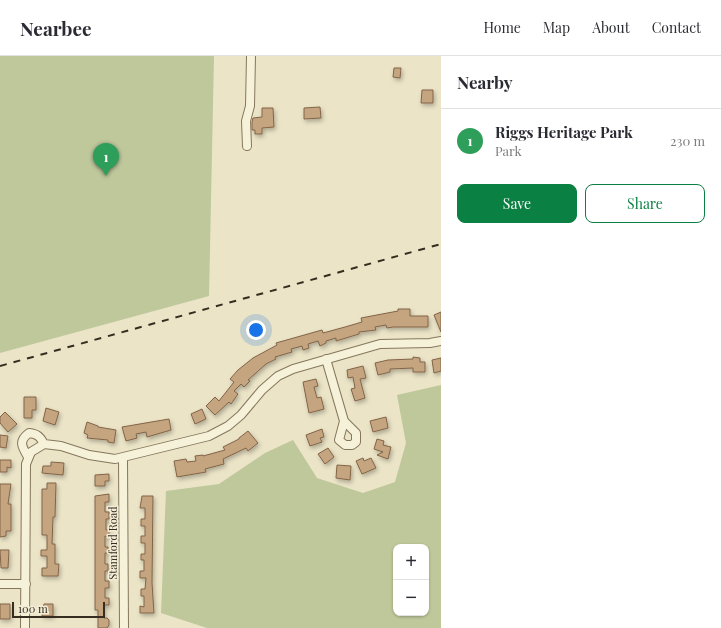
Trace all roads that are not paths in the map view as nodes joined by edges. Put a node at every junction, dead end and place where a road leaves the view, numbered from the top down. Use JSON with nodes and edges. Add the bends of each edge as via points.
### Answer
{"nodes":[{"id":1,"x":251,"y":56,"type":"edge"},
{"id":2,"x":247,"y":146,"type":"dead end"},
{"id":3,"x":441,"y":341,"type":"edge"},
{"id":4,"x":326,"y":359,"type":"junction"},
{"id":5,"x":344,"y":421,"type":"dead end"},
{"id":6,"x":44,"y":444,"type":"junction"},
{"id":7,"x":28,"y":456,"type":"junction"},
{"id":8,"x":123,"y":459,"type":"junction"},
{"id":9,"x":0,"y":584,"type":"edge"},
{"id":10,"x":26,"y":584,"type":"junction"},
{"id":11,"x":25,"y":628,"type":"edge"},
{"id":12,"x":124,"y":628,"type":"edge"}],
"edges":[{"from":1,"to":2,"type":"street","via":[[250,106],[246,121]]},
{"from":3,"to":4,"type":"street","via":[[380,344]]},
{"from":4,"to":5,"type":"street"},
{"from":4,"to":8,"type":"street","via":[[278,376],[241,415],[228,426],[209,436]]},
{"from":6,"to":7,"type":"street","via":[[36,447]]},
{"from":6,"to":7,"type":"street","via":[[41,437],[28,433],[21,441],[22,448]]},
{"from":6,"to":8,"type":"street","via":[[61,446],[106,459]]},
{"from":7,"to":10,"type":"street"},
{"from":8,"to":12,"type":"street","name":"Stamford Road"},
{"from":9,"to":10,"type":"street"},
{"from":10,"to":11,"type":"street"}]}
